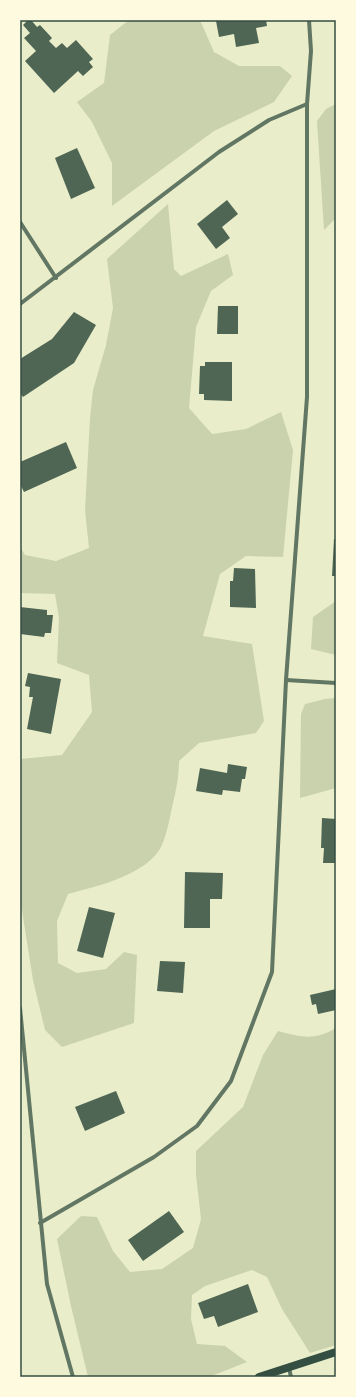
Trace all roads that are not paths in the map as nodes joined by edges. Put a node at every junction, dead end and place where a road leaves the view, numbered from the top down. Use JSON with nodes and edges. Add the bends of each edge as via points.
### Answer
{"nodes":[{"id":1,"x":309,"y":20,"type":"edge"},
{"id":2,"x":308,"y":104,"type":"junction"},
{"id":3,"x":20,"y":222,"type":"edge"},
{"id":4,"x":56,"y":278,"type":"junction"},
{"id":5,"x":20,"y":304,"type":"edge"},
{"id":6,"x":286,"y":680,"type":"junction"},
{"id":7,"x":336,"y":683,"type":"edge"},
{"id":8,"x":20,"y":1008,"type":"edge"},
{"id":9,"x":40,"y":1223,"type":"junction"},
{"id":10,"x":336,"y":1352,"type":"edge"},
{"id":11,"x":289,"y":1367,"type":"junction"},
{"id":12,"x":73,"y":1377,"type":"edge"},
{"id":13,"x":259,"y":1377,"type":"edge"},
{"id":14,"x":291,"y":1377,"type":"edge"}],
"edges":[{"from":1,"to":2,"type":"street","via":[[311,51]]},
{"from":2,"to":4,"type":"street","via":[[269,120],[219,152]]},
{"from":2,"to":6,"type":"street","via":[[307,397]]},
{"from":3,"to":4,"type":"street"},
{"from":4,"to":5,"type":"street"},
{"from":6,"to":7,"type":"street"},
{"from":6,"to":9,"type":"street","via":[[272,972],[230,1081],[197,1126],[154,1157]]},
{"from":8,"to":9,"type":"street"},
{"from":9,"to":12,"type":"street","via":[[47,1284]]},
{"from":10,"to":11,"type":"main road"},
{"from":11,"to":13,"type":"main road"},
{"from":11,"to":14,"type":"street"}]}
